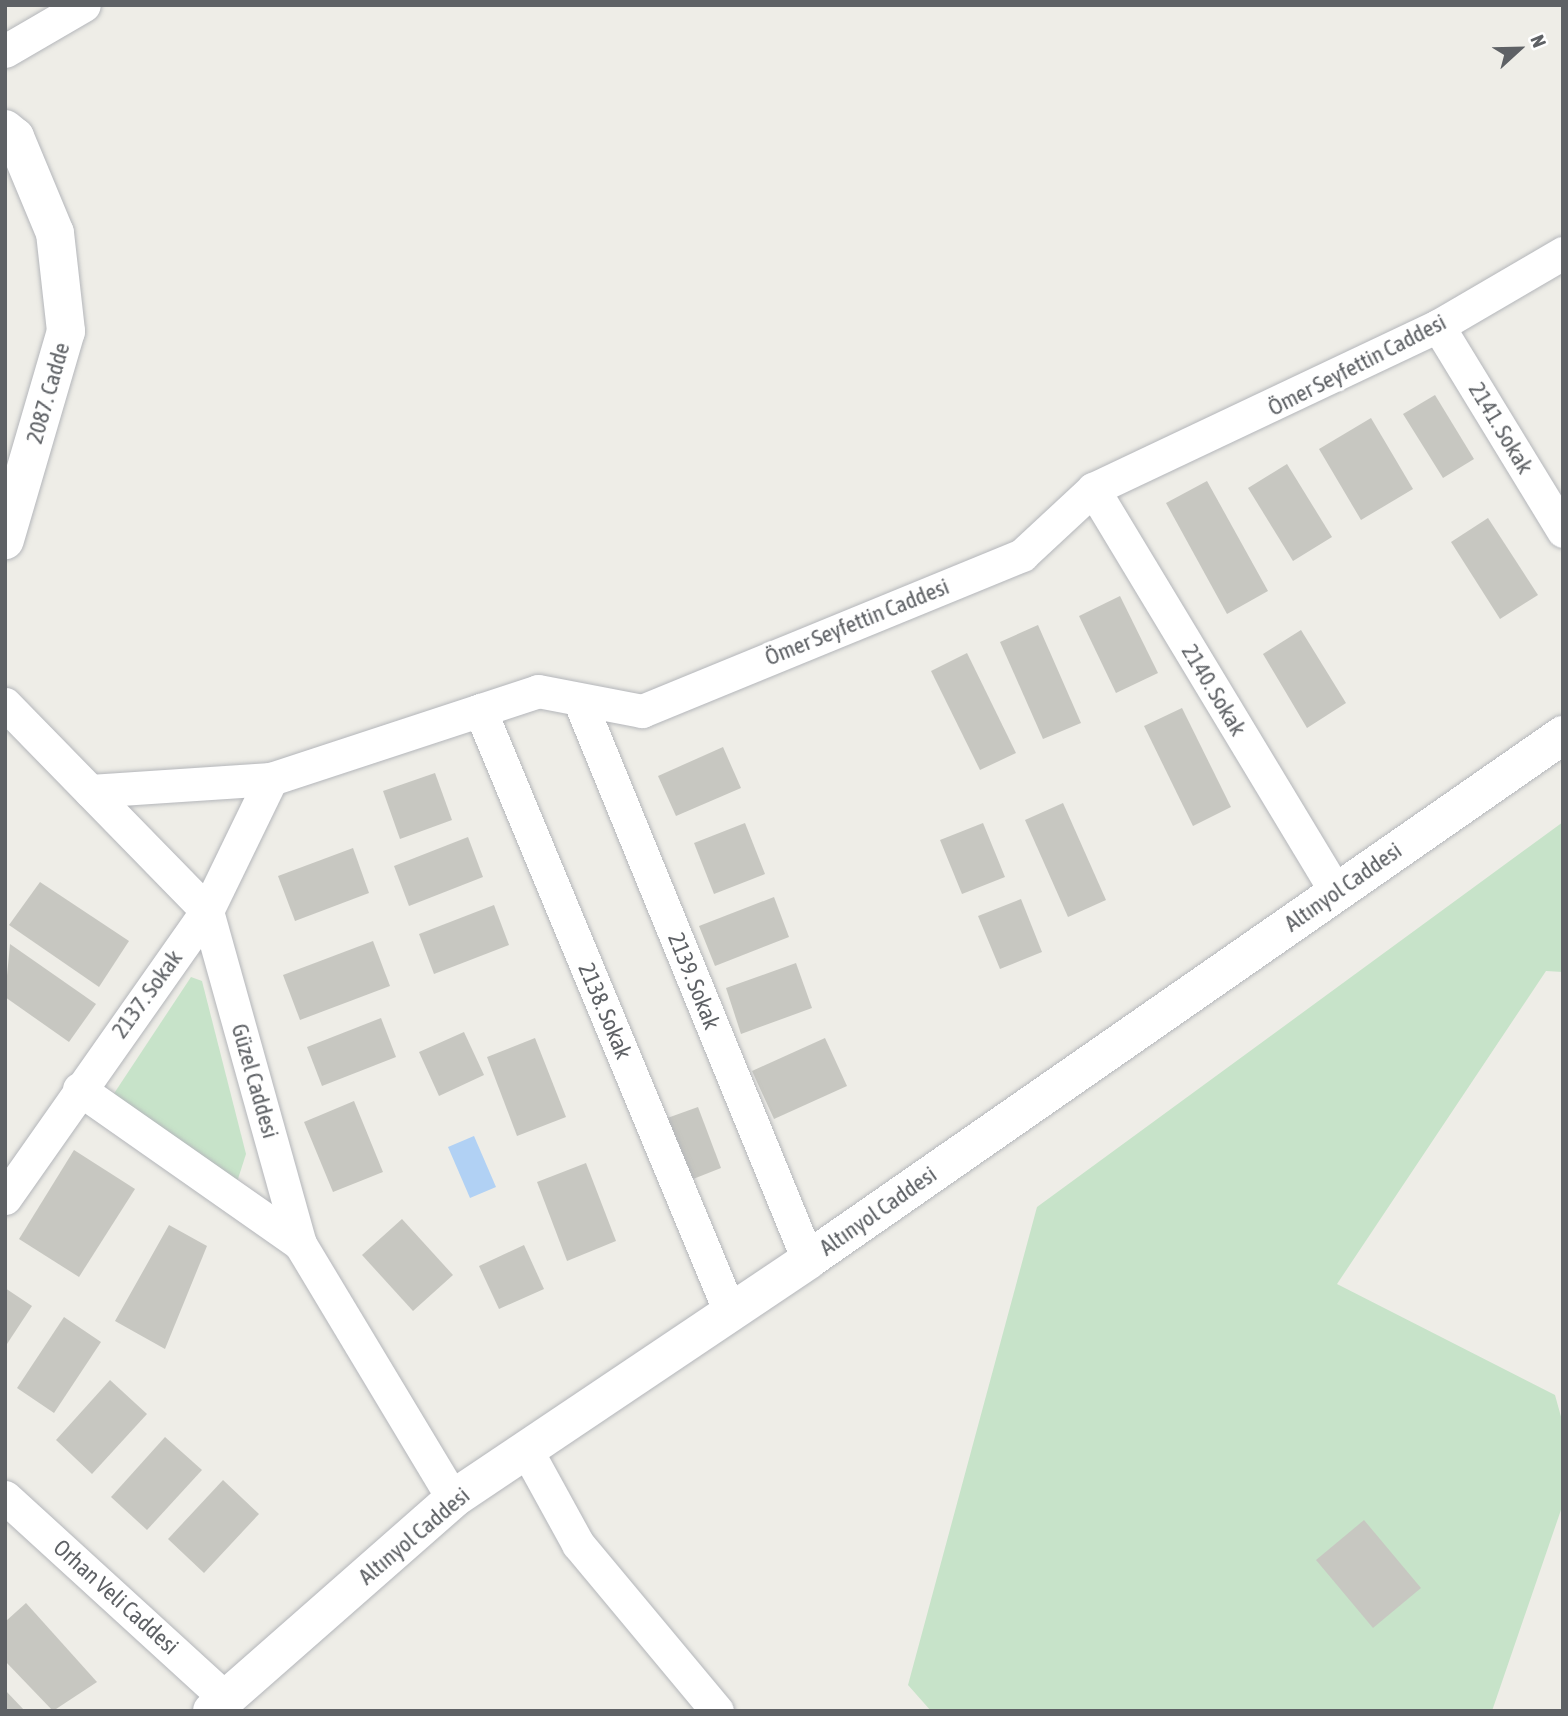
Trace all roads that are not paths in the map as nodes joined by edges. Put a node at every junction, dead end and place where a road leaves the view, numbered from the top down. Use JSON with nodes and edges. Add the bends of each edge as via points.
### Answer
{"nodes":[{"id":1,"x":85,"y":5,"type":"edge"},
{"id":2,"x":5,"y":51,"type":"edge"},
{"id":3,"x":5,"y":130,"type":"edge"},
{"id":4,"x":1559,"y":262,"type":"edge"},
{"id":5,"x":1438,"y":326,"type":"junction"},
{"id":6,"x":1093,"y":489,"type":"junction"},
{"id":7,"x":1563,"y":531,"type":"edge"},
{"id":8,"x":5,"y":540,"type":"edge"},
{"id":9,"x":580,"y":702,"type":"junction"},
{"id":10,"x":5,"y":704,"type":"edge"},
{"id":11,"x":480,"y":710,"type":"junction"},
{"id":12,"x":1563,"y":735,"type":"edge"},
{"id":13,"x":271,"y":779,"type":"junction"},
{"id":14,"x":90,"y":791,"type":"junction"},
{"id":15,"x":1336,"y":892,"type":"junction"},
{"id":16,"x":207,"y":911,"type":"junction"},
{"id":17,"x":79,"y":1089,"type":"junction"},
{"id":18,"x":5,"y":1198,"type":"edge"},
{"id":19,"x":300,"y":1244,"type":"junction"},
{"id":20,"x":808,"y":1260,"type":"junction"},
{"id":21,"x":730,"y":1312,"type":"junction"},
{"id":22,"x":528,"y":1453,"type":"junction"},
{"id":23,"x":5,"y":1497,"type":"edge"},
{"id":24,"x":453,"y":1499,"type":"junction"},
{"id":25,"x":219,"y":1704,"type":"edge"},
{"id":26,"x":717,"y":1711,"type":"edge"}],
"edges":[{"from":1,"to":2,"type":"street"},
{"from":3,"to":8,"type":"main road","name":"2087. Cadde","via":[[15,137],[55,233],[66,331]]},
{"from":4,"to":5,"type":"street","name":"Ömer Seyfettin Caddesi"},
{"from":5,"to":6,"type":"street","name":"Ömer Seyfettin Caddesi"},
{"from":5,"to":7,"type":"street","name":"2141. Sokak"},
{"from":6,"to":9,"type":"street","name":"Ömer Seyfettin Caddesi","via":[[1022,555],[642,711]]},
{"from":6,"to":15,"type":"street","name":"2140. Sokak"},
{"from":9,"to":11,"type":"street","name":"Ömer Seyfettin Caddesi","via":[[538,691]]},
{"from":9,"to":20,"type":"street","name":"2139. Sokak"},
{"from":10,"to":14,"type":"street","name":"Güzel Caddesi"},
{"from":11,"to":13,"type":"street","name":"Ömer Seyfettin Caddesi"},
{"from":11,"to":21,"type":"street","name":"2138. Sokak"},
{"from":12,"to":15,"type":"main road","name":"Altınyol Caddesi"},
{"from":13,"to":14,"type":"street","name":"Ömer Seyfettin Caddesi"},
{"from":13,"to":16,"type":"street","name":"2137. Sokak"},
{"from":14,"to":16,"type":"street","name":"Güzel Caddesi"},
{"from":15,"to":20,"type":"main road","name":"Altınyol Caddesi"},
{"from":16,"to":17,"type":"street","name":"2137. Sokak"},
{"from":16,"to":19,"type":"street","name":"Güzel Caddesi"},
{"from":17,"to":18,"type":"street","name":"2137. Sokak"},
{"from":17,"to":19,"type":"street"},
{"from":19,"to":24,"type":"street","name":"Güzel Caddesi"},
{"from":20,"to":21,"type":"main road","name":"Altınyol Caddesi"},
{"from":21,"to":22,"type":"main road","name":"Altınyol Caddesi"},
{"from":22,"to":24,"type":"main road","name":"Altınyol Caddesi"},
{"from":22,"to":26,"type":"street","via":[[578,1544]]},
{"from":23,"to":25,"type":"street","name":"Orhan Veli Caddesi"},
{"from":24,"to":25,"type":"main road","name":"Altınyol Caddesi"}]}
